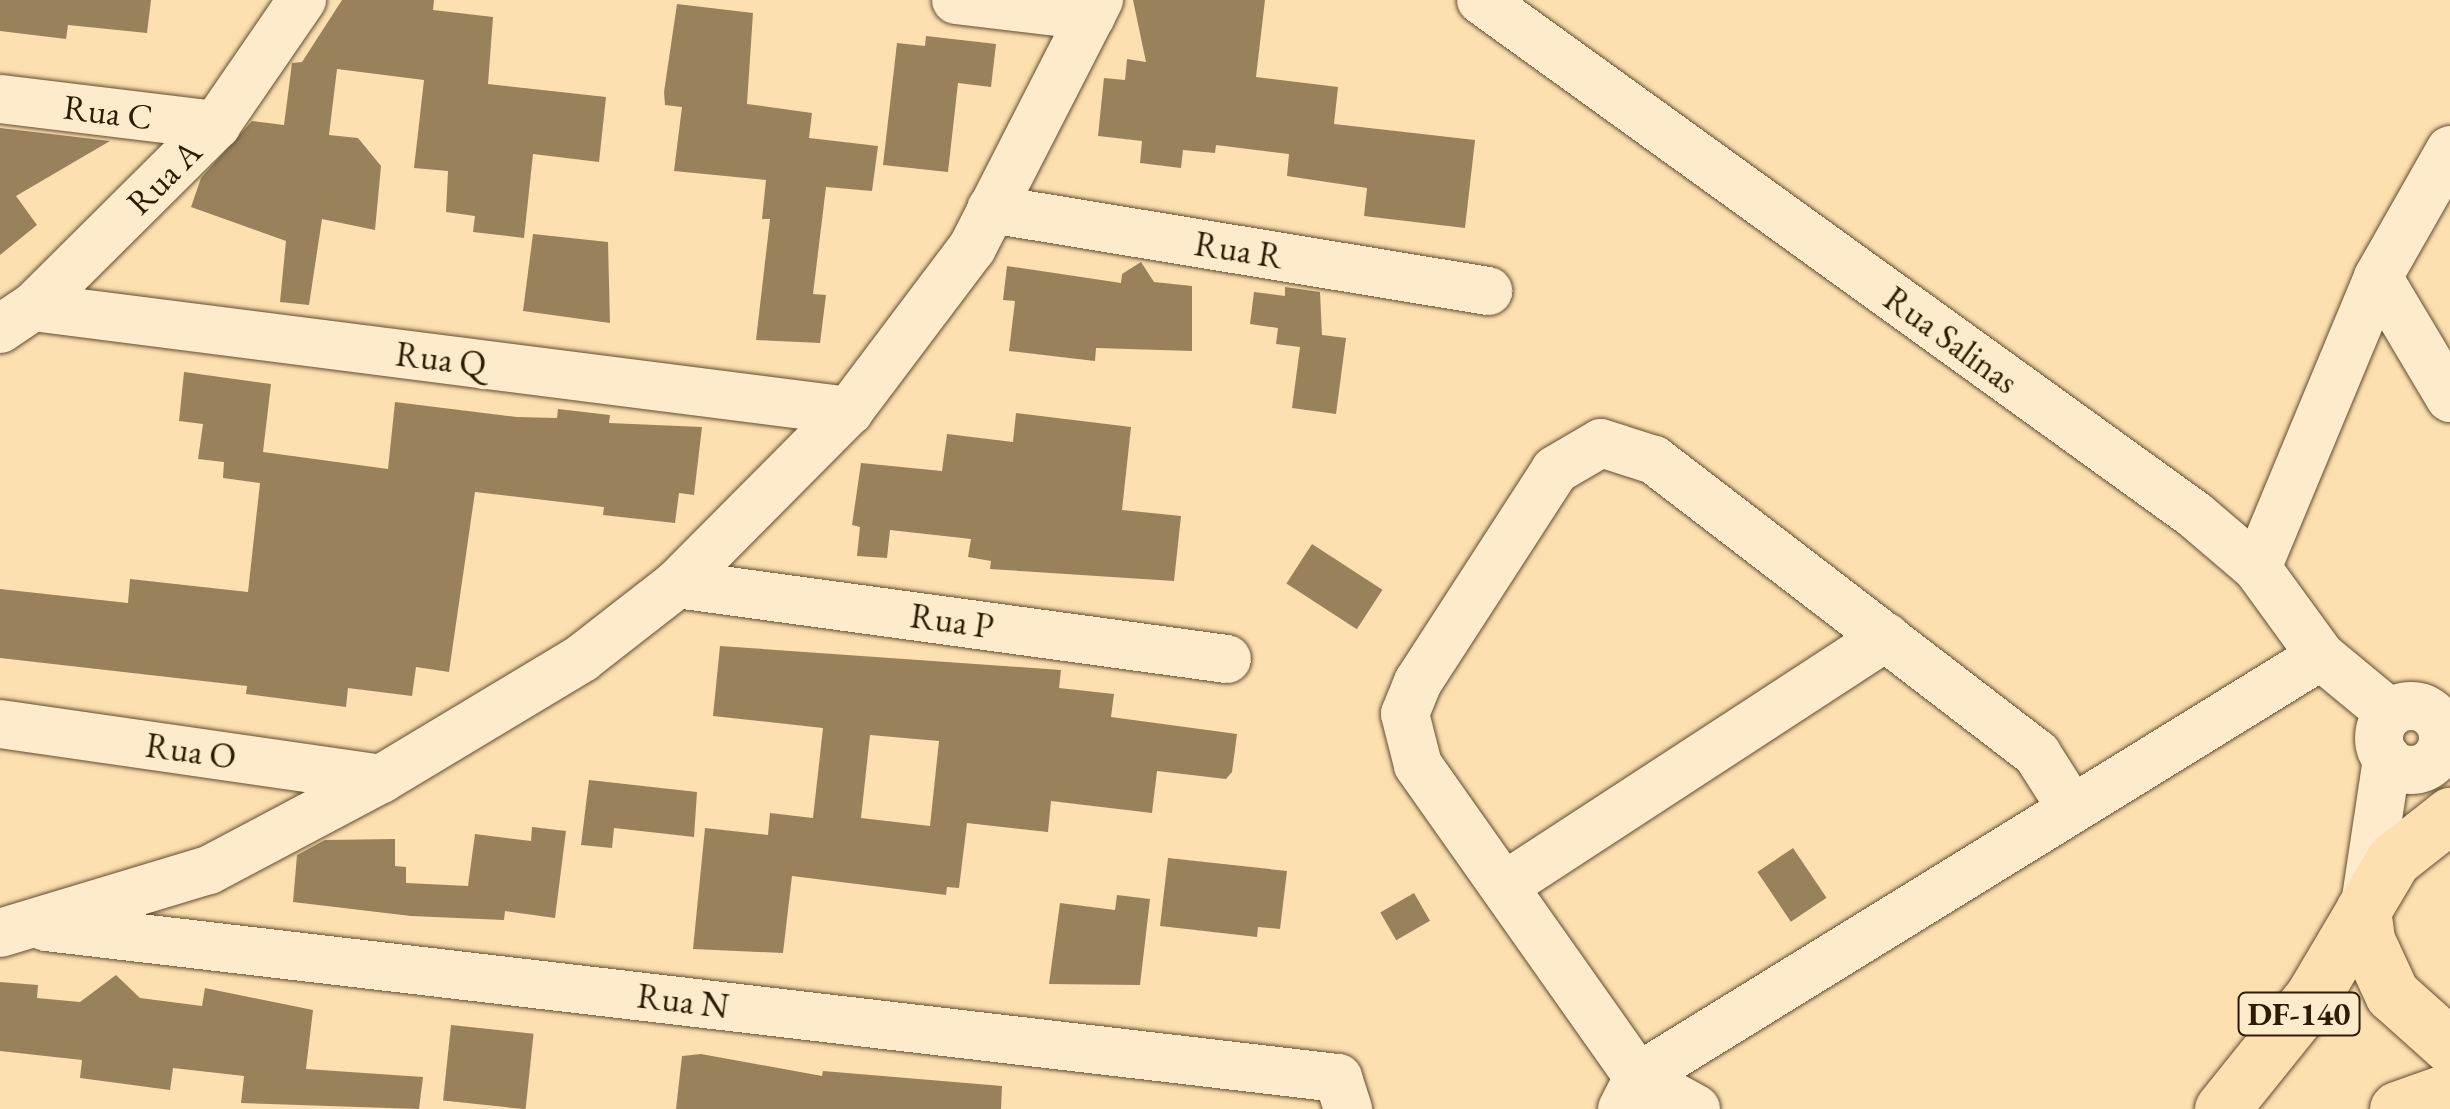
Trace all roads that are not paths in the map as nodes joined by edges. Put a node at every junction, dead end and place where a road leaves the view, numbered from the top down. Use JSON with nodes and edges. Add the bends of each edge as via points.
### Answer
{"nodes":[{"id":1,"x":302,"y":0,"type":"edge"},
{"id":2,"x":956,"y":0,"type":"edge"},
{"id":3,"x":1481,"y":0,"type":"edge"},
{"id":4,"x":1095,"y":8,"type":"edge"},
{"id":5,"x":0,"y":98,"type":"edge"},
{"id":6,"x":216,"y":125,"type":"junction"},
{"id":7,"x":2450,"y":150,"type":"edge"},
{"id":8,"x":991,"y":209,"type":"junction"},
{"id":9,"x":2378,"y":278,"type":"junction"},
{"id":10,"x":1488,"y":291,"type":"dead end"},
{"id":11,"x":17,"y":318,"type":"edge"},
{"id":12,"x":2450,"y":398,"type":"edge"},
{"id":13,"x":849,"y":411,"type":"junction"},
{"id":14,"x":2257,"y":568,"type":"junction"},
{"id":15,"x":677,"y":584,"type":"junction"},
{"id":16,"x":1886,"y":637,"type":"junction"},
{"id":17,"x":2322,"y":656,"type":"junction"},
{"id":18,"x":1227,"y":659,"type":"dead end"},
{"id":19,"x":0,"y":724,"type":"edge"},
{"id":20,"x":2426,"y":731,"type":"edge"},
{"id":21,"x":381,"y":778,"type":"junction"},
{"id":22,"x":2072,"y":809,"type":"junction"},
{"id":23,"x":2450,"y":815,"type":"edge"},
{"id":24,"x":1504,"y":886,"type":"junction"},
{"id":25,"x":2363,"y":910,"type":"junction"},
{"id":26,"x":14,"y":929,"type":"edge"},
{"id":27,"x":2450,"y":1046,"type":"edge"},
{"id":28,"x":2450,"y":1090,"type":"edge"},
{"id":29,"x":1630,"y":1093,"type":"edge"},
{"id":30,"x":1343,"y":1094,"type":"edge"},
{"id":31,"x":1696,"y":1109,"type":"edge"},
{"id":32,"x":2222,"y":1109,"type":"edge"},
{"id":33,"x":2396,"y":1109,"type":"edge"}],
"edges":[{"from":1,"to":6,"type":"street","name":"Rua A"},
{"from":2,"to":4,"type":"street"},
{"from":3,"to":14,"type":"street","name":"Rua Salinas","via":[[2195,515]]},
{"from":4,"to":8,"type":"street"},
{"from":5,"to":6,"type":"street","name":"Rua C"},
{"from":6,"to":11,"type":"street","name":"Rua A"},
{"from":7,"to":9,"type":"street"},
{"from":8,"to":10,"type":"street","name":"Rua R"},
{"from":8,"to":13,"type":"street","via":[[972,248]]},
{"from":9,"to":12,"type":"street"},
{"from":9,"to":14,"type":"street"},
{"from":11,"to":13,"type":"street","name":"Rua Q"},
{"from":13,"to":15,"type":"street"},
{"from":14,"to":17,"type":"street","name":"Rua Salinas"},
{"from":15,"to":18,"type":"street","name":"Rua P"},
{"from":15,"to":21,"type":"street","via":[[582,658]]},
{"from":16,"to":22,"type":"street","via":[[2037,754]]},
{"from":16,"to":24,"type":"street"},
{"from":16,"to":24,"type":"street","via":[[1654,460],[1601,443],[1555,470],[1418,682],[1406,714],[1418,766]]},
{"from":17,"to":20,"type":"street","name":"Rua Salinas"},
{"from":17,"to":22,"type":"street"},
{"from":19,"to":21,"type":"street","name":"Rua O"},
{"from":20,"to":25,"type":"street","via":[[2379,842]]},
{"from":21,"to":26,"type":"street","via":[[209,870]]},
{"from":22,"to":29,"type":"street"},
{"from":23,"to":25,"type":"main road","number":"DF-140","via":[[2394,860]]},
{"from":24,"to":29,"type":"street"},
{"from":25,"to":27,"type":"main road","via":[[2367,940],[2392,994]]},
{"from":25,"to":32,"type":"main road","number":"DF-140","via":[[2312,997]]},
{"from":26,"to":30,"type":"street","name":"Rua N"},
{"from":28,"to":33,"type":"main road"},
{"from":29,"to":31,"type":"street"}]}
